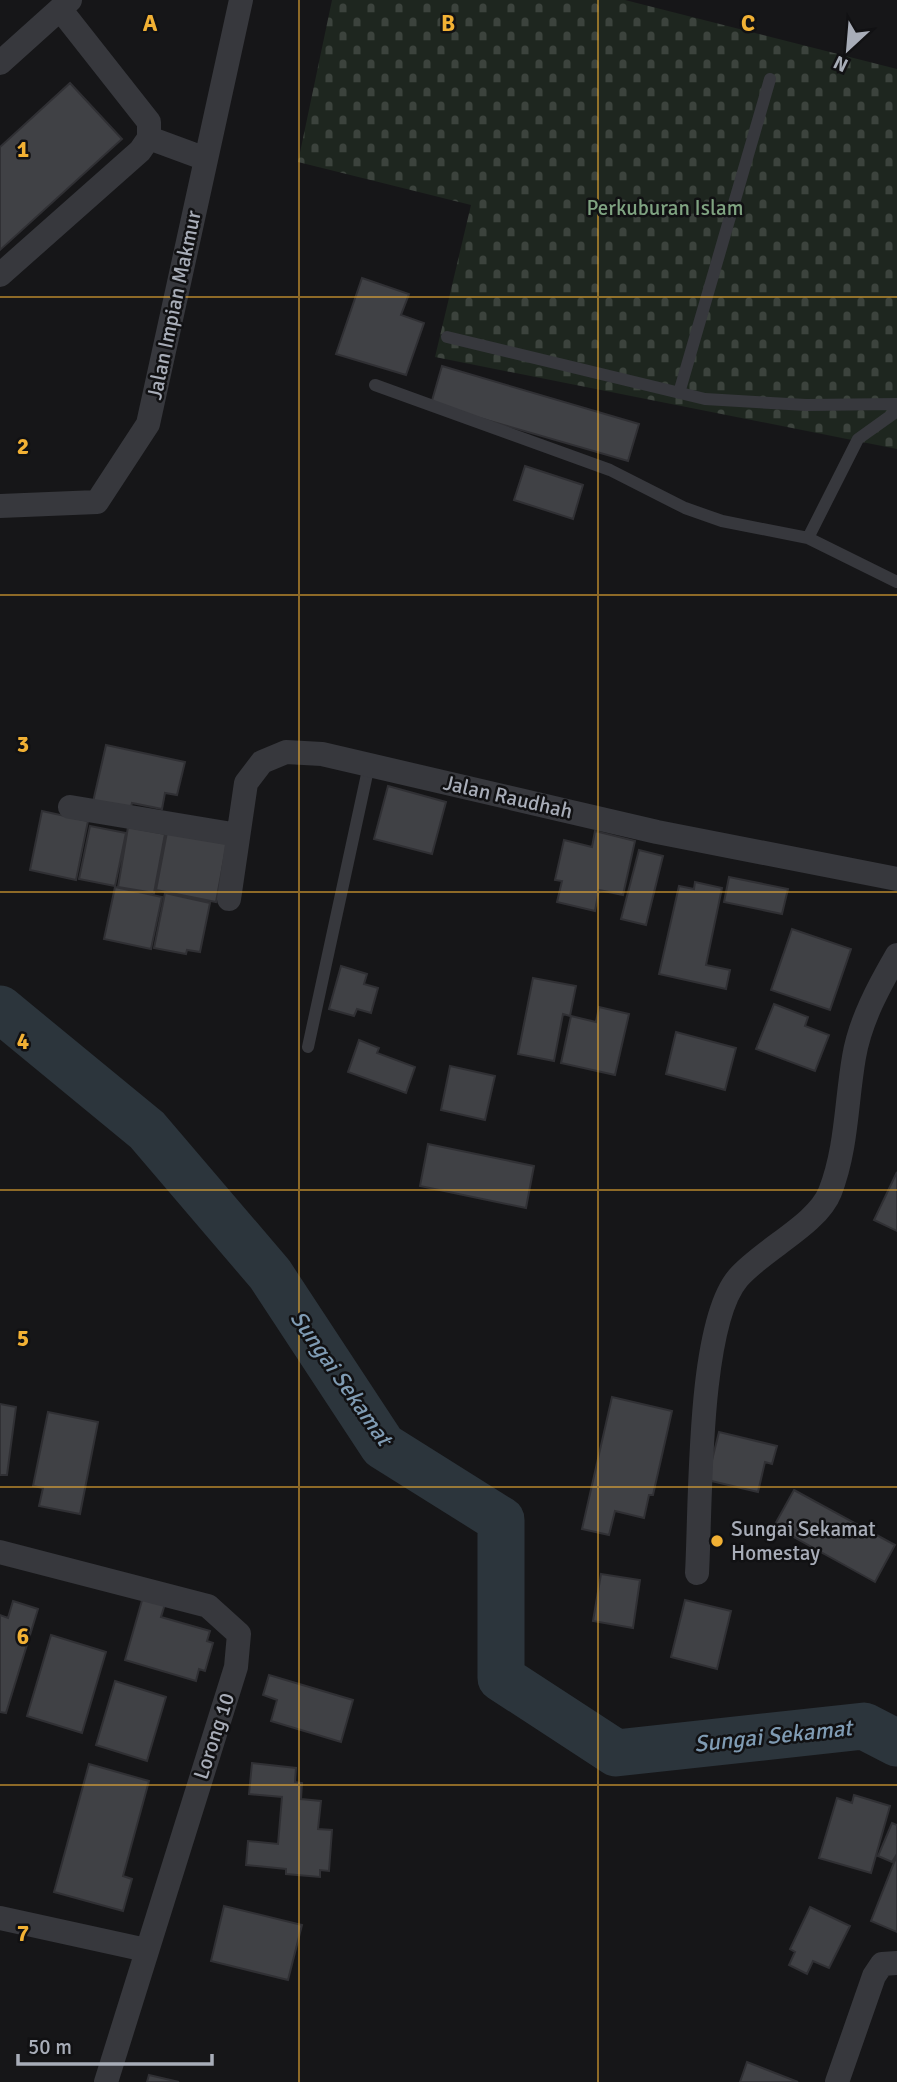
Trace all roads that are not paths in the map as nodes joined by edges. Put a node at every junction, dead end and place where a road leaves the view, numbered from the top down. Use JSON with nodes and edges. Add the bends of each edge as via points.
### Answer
{"nodes":[{"id":1,"x":241,"y":0,"type":"edge"},
{"id":2,"x":65,"y":5,"type":"edge"},
{"id":3,"x":0,"y":63,"type":"edge"},
{"id":4,"x":770,"y":79,"type":"dead end"},
{"id":5,"x":149,"y":138,"type":"junction"},
{"id":6,"x":206,"y":159,"type":"junction"},
{"id":7,"x":0,"y":275,"type":"edge"},
{"id":8,"x":447,"y":337,"type":"dead end"},
{"id":9,"x":375,"y":385,"type":"dead end"},
{"id":10,"x":679,"y":393,"type":"junction"},
{"id":11,"x":897,"y":404,"type":"edge"},
{"id":12,"x":897,"y":411,"type":"edge"},
{"id":13,"x":0,"y":506,"type":"edge"},
{"id":14,"x":808,"y":538,"type":"junction"},
{"id":15,"x":897,"y":582,"type":"edge"},
{"id":16,"x":369,"y":765,"type":"junction"},
{"id":17,"x":70,"y":807,"type":"dead end"},
{"id":18,"x":238,"y":835,"type":"junction"},
{"id":19,"x":897,"y":879,"type":"edge"},
{"id":20,"x":229,"y":899,"type":"dead end"},
{"id":21,"x":897,"y":955,"type":"edge"},
{"id":22,"x":309,"y":1047,"type":"dead end"},
{"id":23,"x":0,"y":1552,"type":"edge"},
{"id":24,"x":697,"y":1573,"type":"dead end"},
{"id":25,"x":0,"y":1918,"type":"edge"},
{"id":26,"x":146,"y":1950,"type":"junction"},
{"id":27,"x":897,"y":1963,"type":"edge"},
{"id":28,"x":106,"y":2082,"type":"edge"},
{"id":29,"x":837,"y":2082,"type":"edge"}],
"edges":[{"from":1,"to":6,"type":"street","name":"Jalan Impian Makmur"},
{"from":2,"to":3,"type":"street"},
{"from":2,"to":5,"type":"street","via":[[149,122]]},
{"from":4,"to":10,"type":"lane"},
{"from":5,"to":6,"type":"street"},
{"from":5,"to":7,"type":"street"},
{"from":6,"to":13,"type":"street","name":"Jalan Impian Makmur","via":[[148,424],[97,502]]},
{"from":8,"to":10,"type":"lane"},
{"from":9,"to":14,"type":"lane","via":[[610,470],[685,508],[722,521]]},
{"from":10,"to":11,"type":"lane","via":[[705,399],[806,405]]},
{"from":12,"to":14,"type":"lane","via":[[858,439]]},
{"from":14,"to":15,"type":"lane"},
{"from":16,"to":18,"type":"street","name":"Jalan Raudhah","via":[[322,754],[286,752],[262,762],[246,783]]},
{"from":16,"to":19,"type":"street","name":"Jalan Raudhah","via":[[657,832]]},
{"from":16,"to":22,"type":"lane"},
{"from":17,"to":18,"type":"street"},
{"from":18,"to":20,"type":"street","name":"Jalan Raudhah"},
{"from":21,"to":24,"type":"street","via":[[872,1003],[854,1055],[841,1158],[828,1196],[806,1224],[771,1247],[737,1280],[718,1316],[709,1364]]},
{"from":23,"to":26,"type":"street","name":"Lorong 10","via":[[208,1606],[239,1634],[236,1667]]},
{"from":25,"to":26,"type":"street"},
{"from":26,"to":28,"type":"street","name":"Lorong 10"},
{"from":27,"to":29,"type":"street","via":[[882,1964],[874,1976]]}]}
